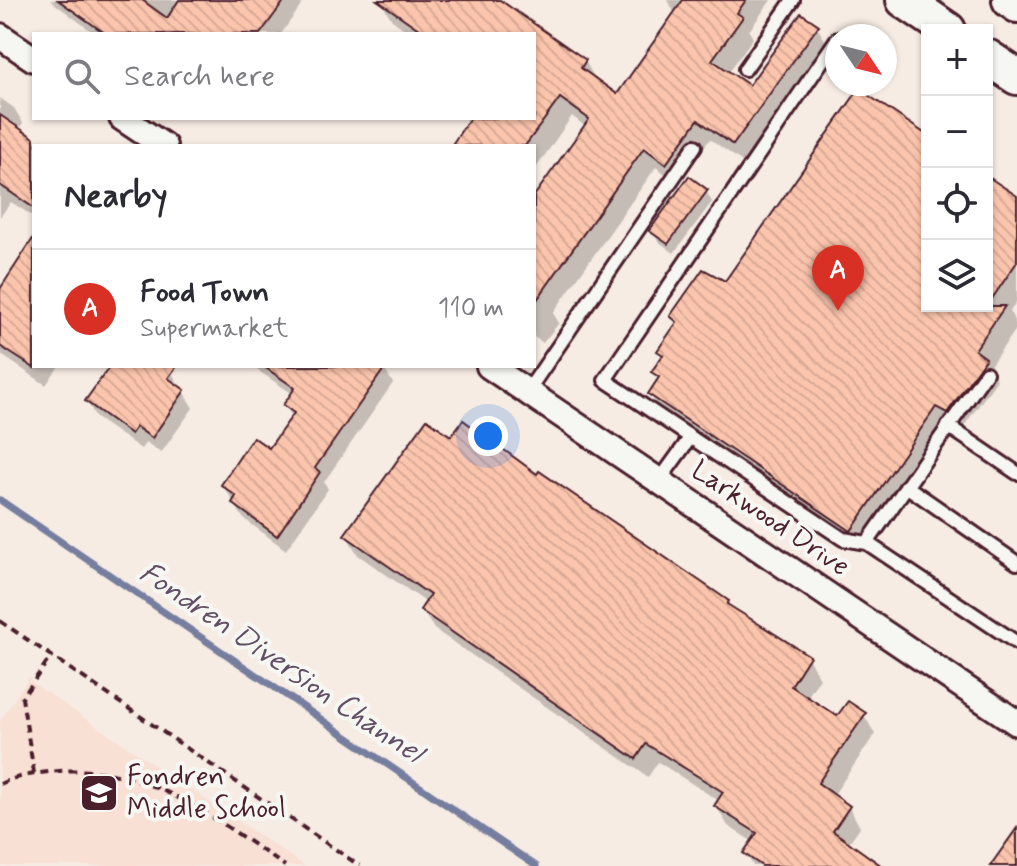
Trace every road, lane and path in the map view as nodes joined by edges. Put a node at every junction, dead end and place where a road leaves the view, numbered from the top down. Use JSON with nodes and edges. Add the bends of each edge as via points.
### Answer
{"nodes":[{"id":1,"x":793,"y":0,"type":"edge"},
{"id":2,"x":904,"y":0,"type":"edge"},
{"id":3,"x":1010,"y":0,"type":"edge"},
{"id":4,"x":1017,"y":5,"type":"edge"},
{"id":5,"x":939,"y":24,"type":"edge"},
{"id":6,"x":0,"y":36,"type":"edge"},
{"id":7,"x":825,"y":56,"type":"edge"},
{"id":8,"x":32,"y":58,"type":"edge"},
{"id":9,"x":993,"y":61,"type":"edge"},
{"id":10,"x":745,"y":69,"type":"dead end"},
{"id":11,"x":1017,"y":77,"type":"edge"},
{"id":12,"x":125,"y":120,"type":"edge"},
{"id":13,"x":161,"y":144,"type":"edge"},
{"id":14,"x":695,"y":146,"type":"dead end"},
{"id":15,"x":492,"y":368,"type":"edge"},
{"id":16,"x":986,"y":373,"type":"dead end"},
{"id":17,"x":527,"y":392,"type":"junction"},
{"id":18,"x":948,"y":426,"type":"junction"},
{"id":19,"x":690,"y":438,"type":"junction"},
{"id":20,"x":1017,"y":473,"type":"edge"},
{"id":21,"x":659,"y":481,"type":"junction"},
{"id":22,"x":906,"y":486,"type":"junction"},
{"id":23,"x":867,"y":543,"type":"junction"},
{"id":24,"x":1017,"y":563,"type":"edge"},
{"id":25,"x":0,"y":621,"type":"edge"},
{"id":26,"x":1017,"y":643,"type":"edge"},
{"id":27,"x":51,"y":656,"type":"junction"},
{"id":28,"x":1017,"y":723,"type":"edge"},
{"id":29,"x":34,"y":773,"type":"junction"},
{"id":30,"x":0,"y":784,"type":"edge"},
{"id":31,"x":285,"y":866,"type":"edge"},
{"id":32,"x":360,"y":866,"type":"edge"}],
"edges":[{"from":1,"to":10,"type":"lane"},
{"from":2,"to":5,"type":"main road"},
{"from":3,"to":4,"type":"main road"},
{"from":6,"to":8,"type":"street"},
{"from":7,"to":19,"type":"lane","via":[[605,380]]},
{"from":9,"to":11,"type":"main road"},
{"from":12,"to":13,"type":"street"},
{"from":14,"to":17,"type":"lane"},
{"from":15,"to":17,"type":"street","name":"Larkwood Drive"},
{"from":16,"to":18,"type":"lane"},
{"from":17,"to":21,"type":"street","name":"Larkwood Drive"},
{"from":18,"to":20,"type":"lane"},
{"from":18,"to":22,"type":"lane"},
{"from":19,"to":21,"type":"lane"},
{"from":19,"to":23,"type":"lane","via":[[843,539]]},
{"from":21,"to":28,"type":"street","name":"Larkwood Drive"},
{"from":22,"to":23,"type":"lane"},
{"from":22,"to":24,"type":"lane"},
{"from":23,"to":26,"type":"lane"},
{"from":25,"to":27,"type":"path"},
{"from":27,"to":29,"type":"path","via":[[22,698]]},
{"from":27,"to":32,"type":"path"},
{"from":29,"to":30,"type":"path"},
{"from":29,"to":31,"type":"path","via":[[73,770],[141,779],[192,804]]}]}
